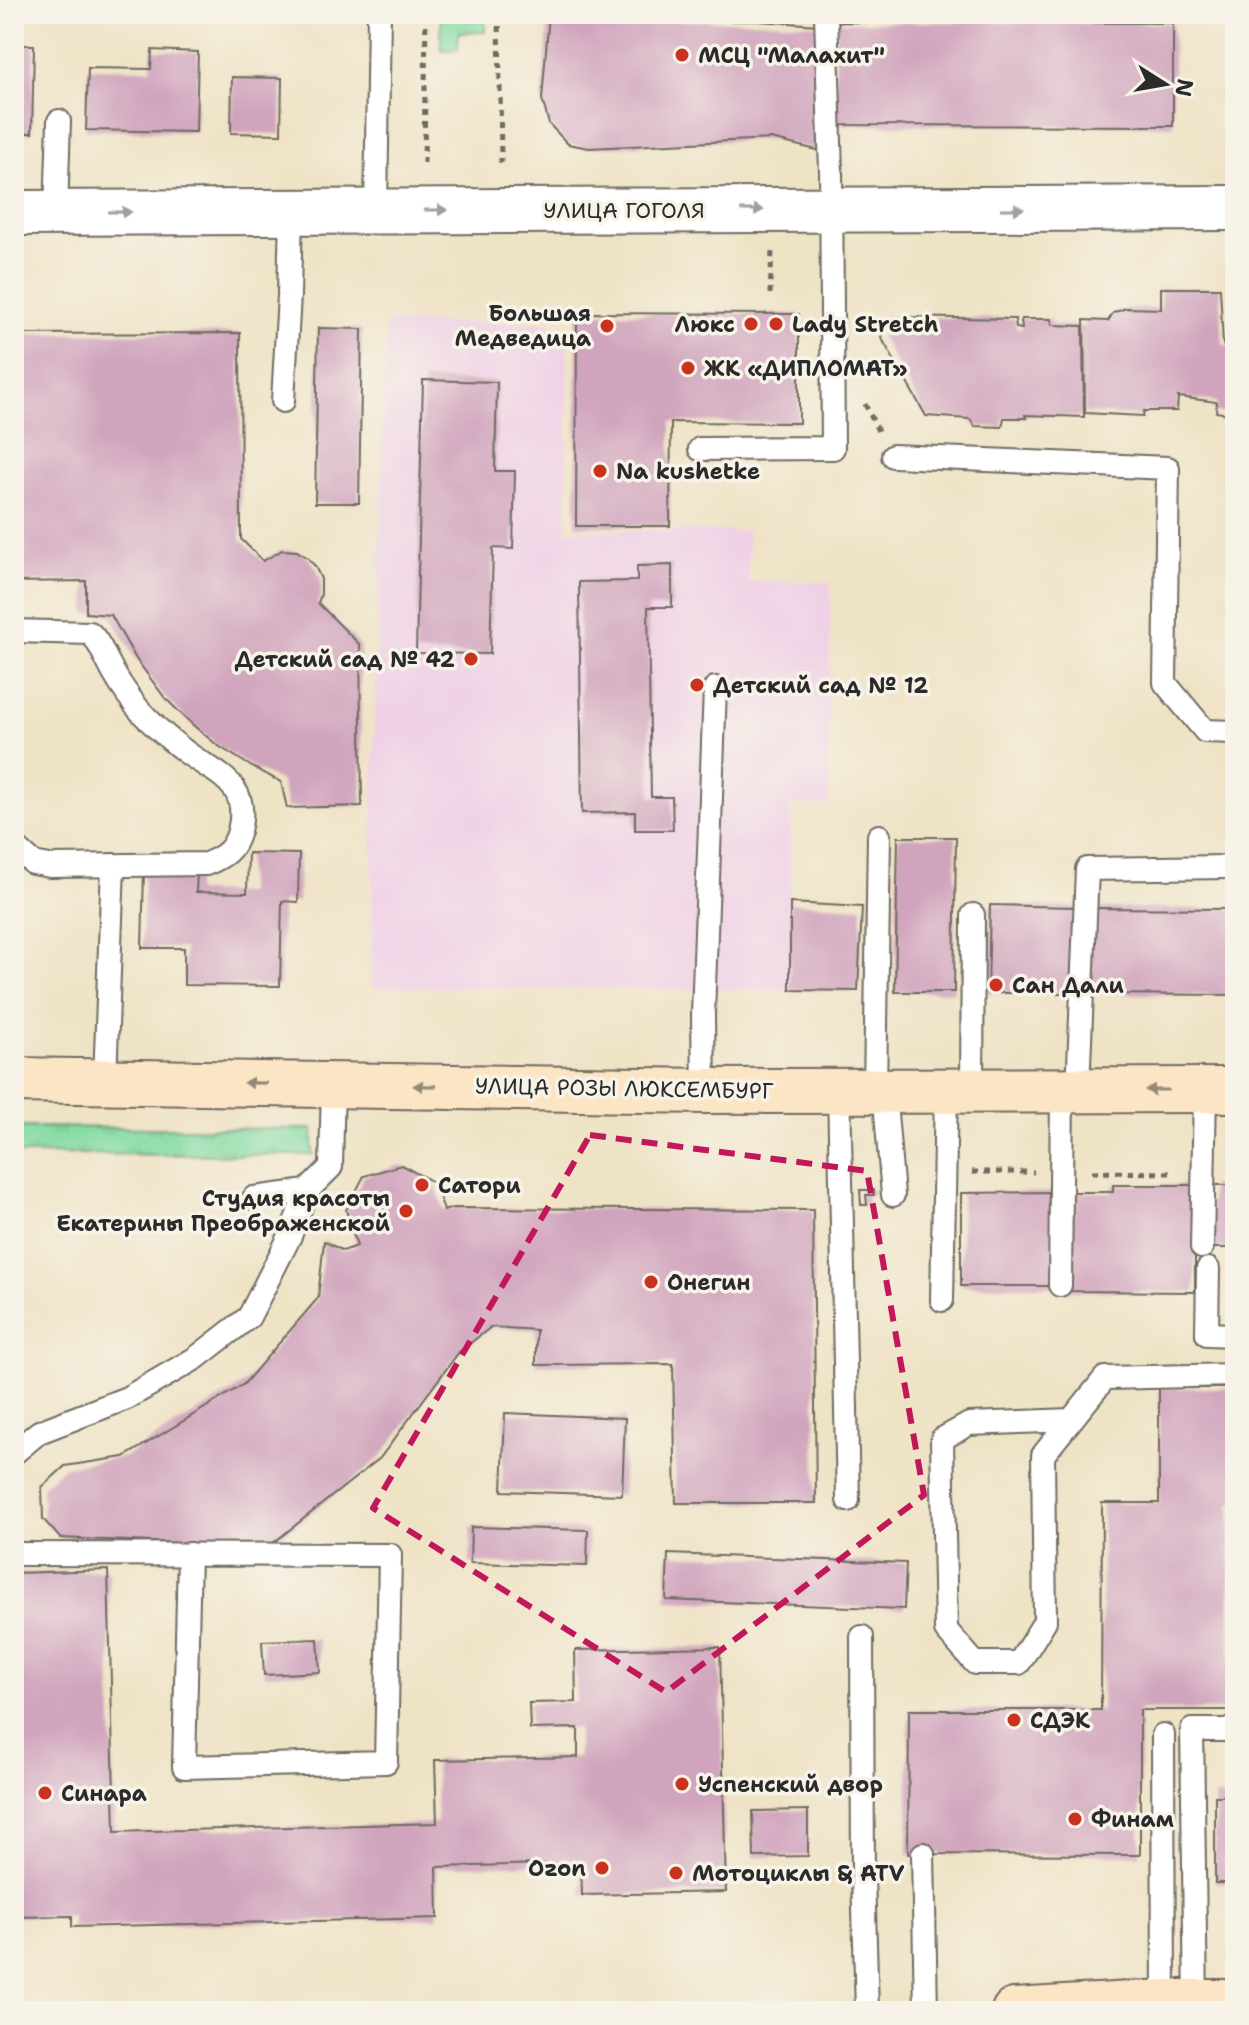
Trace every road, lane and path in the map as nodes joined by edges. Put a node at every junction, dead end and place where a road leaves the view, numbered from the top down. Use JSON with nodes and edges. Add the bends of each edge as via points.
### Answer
{"nodes":[{"id":1,"x":379,"y":14,"type":"edge"},
{"id":2,"x":426,"y":14,"type":"edge"},
{"id":3,"x":499,"y":14,"type":"edge"},
{"id":4,"x":826,"y":14,"type":"edge"},
{"id":5,"x":59,"y":121,"type":"dead end"},
{"id":6,"x":424,"y":163,"type":"dead end"},
{"id":7,"x":501,"y":163,"type":"dead end"},
{"id":8,"x":1235,"y":208,"type":"edge"},
{"id":9,"x":831,"y":209,"type":"junction"},
{"id":10,"x":376,"y":210,"type":"junction"},
{"id":11,"x":291,"y":212,"type":"junction"},
{"id":12,"x":35,"y":213,"type":"edge"},
{"id":13,"x":283,"y":401,"type":"dead end"},
{"id":14,"x":700,"y":449,"type":"dead end"},
{"id":15,"x":893,"y":456,"type":"dead end"},
{"id":16,"x":14,"y":631,"type":"edge"},
{"id":17,"x":715,"y":688,"type":"dead end"},
{"id":18,"x":1235,"y":732,"type":"edge"},
{"id":19,"x":879,"y":836,"type":"dead end"},
{"id":20,"x":14,"y":846,"type":"edge"},
{"id":21,"x":113,"y":865,"type":"junction"},
{"id":22,"x":1227,"y":867,"type":"dead end"},
{"id":23,"x":973,"y":915,"type":"dead end"},
{"id":24,"x":14,"y":1080,"type":"edge"},
{"id":25,"x":105,"y":1080,"type":"junction"},
{"id":26,"x":333,"y":1084,"type":"junction"},
{"id":27,"x":866,"y":1089,"type":"junction"},
{"id":28,"x":959,"y":1090,"type":"junction"},
{"id":29,"x":1070,"y":1090,"type":"junction"},
{"id":30,"x":1220,"y":1090,"type":"edge"},
{"id":31,"x":704,"y":1091,"type":"junction"},
{"id":32,"x":307,"y":1191,"type":"junction"},
{"id":33,"x":893,"y":1195,"type":"dead end"},
{"id":34,"x":254,"y":1198,"type":"dead end"},
{"id":35,"x":1202,"y":1247,"type":"dead end"},
{"id":36,"x":1208,"y":1269,"type":"dead end"},
{"id":37,"x":1060,"y":1285,"type":"dead end"},
{"id":38,"x":942,"y":1300,"type":"dead end"},
{"id":39,"x":1235,"y":1335,"type":"edge"},
{"id":40,"x":1235,"y":1375,"type":"edge"},
{"id":41,"x":1071,"y":1420,"type":"junction"},
{"id":42,"x":14,"y":1453,"type":"edge"},
{"id":43,"x":848,"y":1500,"type":"dead end"},
{"id":44,"x":14,"y":1554,"type":"edge"},
{"id":45,"x":189,"y":1554,"type":"junction"},
{"id":46,"x":862,"y":1637,"type":"dead end"},
{"id":47,"x":1235,"y":1730,"type":"edge"},
{"id":48,"x":1163,"y":1735,"type":"dead end"},
{"id":49,"x":923,"y":1854,"type":"dead end"},
{"id":50,"x":1211,"y":2004,"type":"edge"},
{"id":51,"x":867,"y":2011,"type":"edge"},
{"id":52,"x":926,"y":2011,"type":"edge"},
{"id":53,"x":1014,"y":2011,"type":"edge"}],
"edges":[{"from":1,"to":10,"type":"lane"},
{"from":2,"to":6,"type":"path"},
{"from":3,"to":7,"type":"path"},
{"from":4,"to":9,"type":"lane"},
{"from":5,"to":12,"type":"lane"},
{"from":9,"to":8,"type":"street","name":"УЛИЦА ГОГОЛЯ","one_way":true},
{"from":10,"to":9,"type":"street","name":"УЛИЦА ГОГОЛЯ","one_way":true},
{"from":9,"to":14,"type":"lane","via":[[833,448]]},
{"from":10,"to":11,"type":"street","name":"УЛИЦА ГОГОЛЯ"},
{"from":12,"to":11,"type":"street","name":"УЛИЦА ГОГОЛЯ","one_way":true},
{"from":11,"to":13,"type":"lane"},
{"from":15,"to":18,"type":"lane","via":[[1168,468],[1165,683],[1205,731]]},
{"from":16,"to":21,"type":"lane","via":[[90,633],[151,722],[236,790],[240,826],[235,845],[223,857],[206,864]]},
{"from":17,"to":31,"type":"lane"},
{"from":19,"to":27,"type":"lane"},
{"from":20,"to":21,"type":"lane","via":[[33,863]]},
{"from":21,"to":25,"type":"lane"},
{"from":22,"to":29,"type":"lane","via":[[1087,869]]},
{"from":23,"to":28,"type":"lane"},
{"from":24,"to":25,"type":"main road","name":"УЛИЦА РОЗЫ ЛЮКСЕМБУРГ"},
{"from":26,"to":25,"type":"main road","name":"УЛИЦА РОЗЫ ЛЮКСЕМБУРГ","one_way":true},
{"from":31,"to":26,"type":"main road","name":"УЛИЦА РОЗЫ ЛЮКСЕМБУРГ","one_way":true},
{"from":26,"to":32,"type":"lane","via":[[331,1167]]},
{"from":27,"to":28,"type":"main road","name":"УЛИЦА РОЗЫ ЛЮКСЕМБУРГ"},
{"from":27,"to":31,"type":"main road","name":"УЛИЦА РОЗЫ ЛЮКСЕМБУРГ"},
{"from":27,"to":33,"type":"lane"},
{"from":27,"to":43,"type":"lane"},
{"from":28,"to":29,"type":"main road","name":"УЛИЦА РОЗЫ ЛЮКСЕМБУРГ"},
{"from":28,"to":38,"type":"lane"},
{"from":30,"to":29,"type":"main road","name":"УЛИЦА РОЗЫ ЛЮКСЕМБУРГ","one_way":true},
{"from":29,"to":37,"type":"lane"},
{"from":30,"to":35,"type":"lane"},
{"from":32,"to":34,"type":"lane"},
{"from":32,"to":42,"type":"lane","via":[[249,1317],[196,1358],[127,1398],[39,1432]]},
{"from":36,"to":39,"type":"lane","via":[[1207,1334]]},
{"from":40,"to":41,"type":"lane","via":[[1105,1378]]},
{"from":41,"to":41,"type":"lane","via":[[969,1424],[942,1439],[946,1630],[975,1663],[1019,1663],[1045,1621],[1043,1455]]},
{"from":44,"to":45,"type":"lane"},
{"from":45,"to":45,"type":"lane","via":[[184,1767],[386,1762],[390,1555]]},
{"from":46,"to":51,"type":"lane"},
{"from":47,"to":50,"type":"lane","via":[[1192,1730]]},
{"from":48,"to":50,"type":"lane"},
{"from":49,"to":52,"type":"lane"},
{"from":50,"to":53,"type":"main road"}]}
